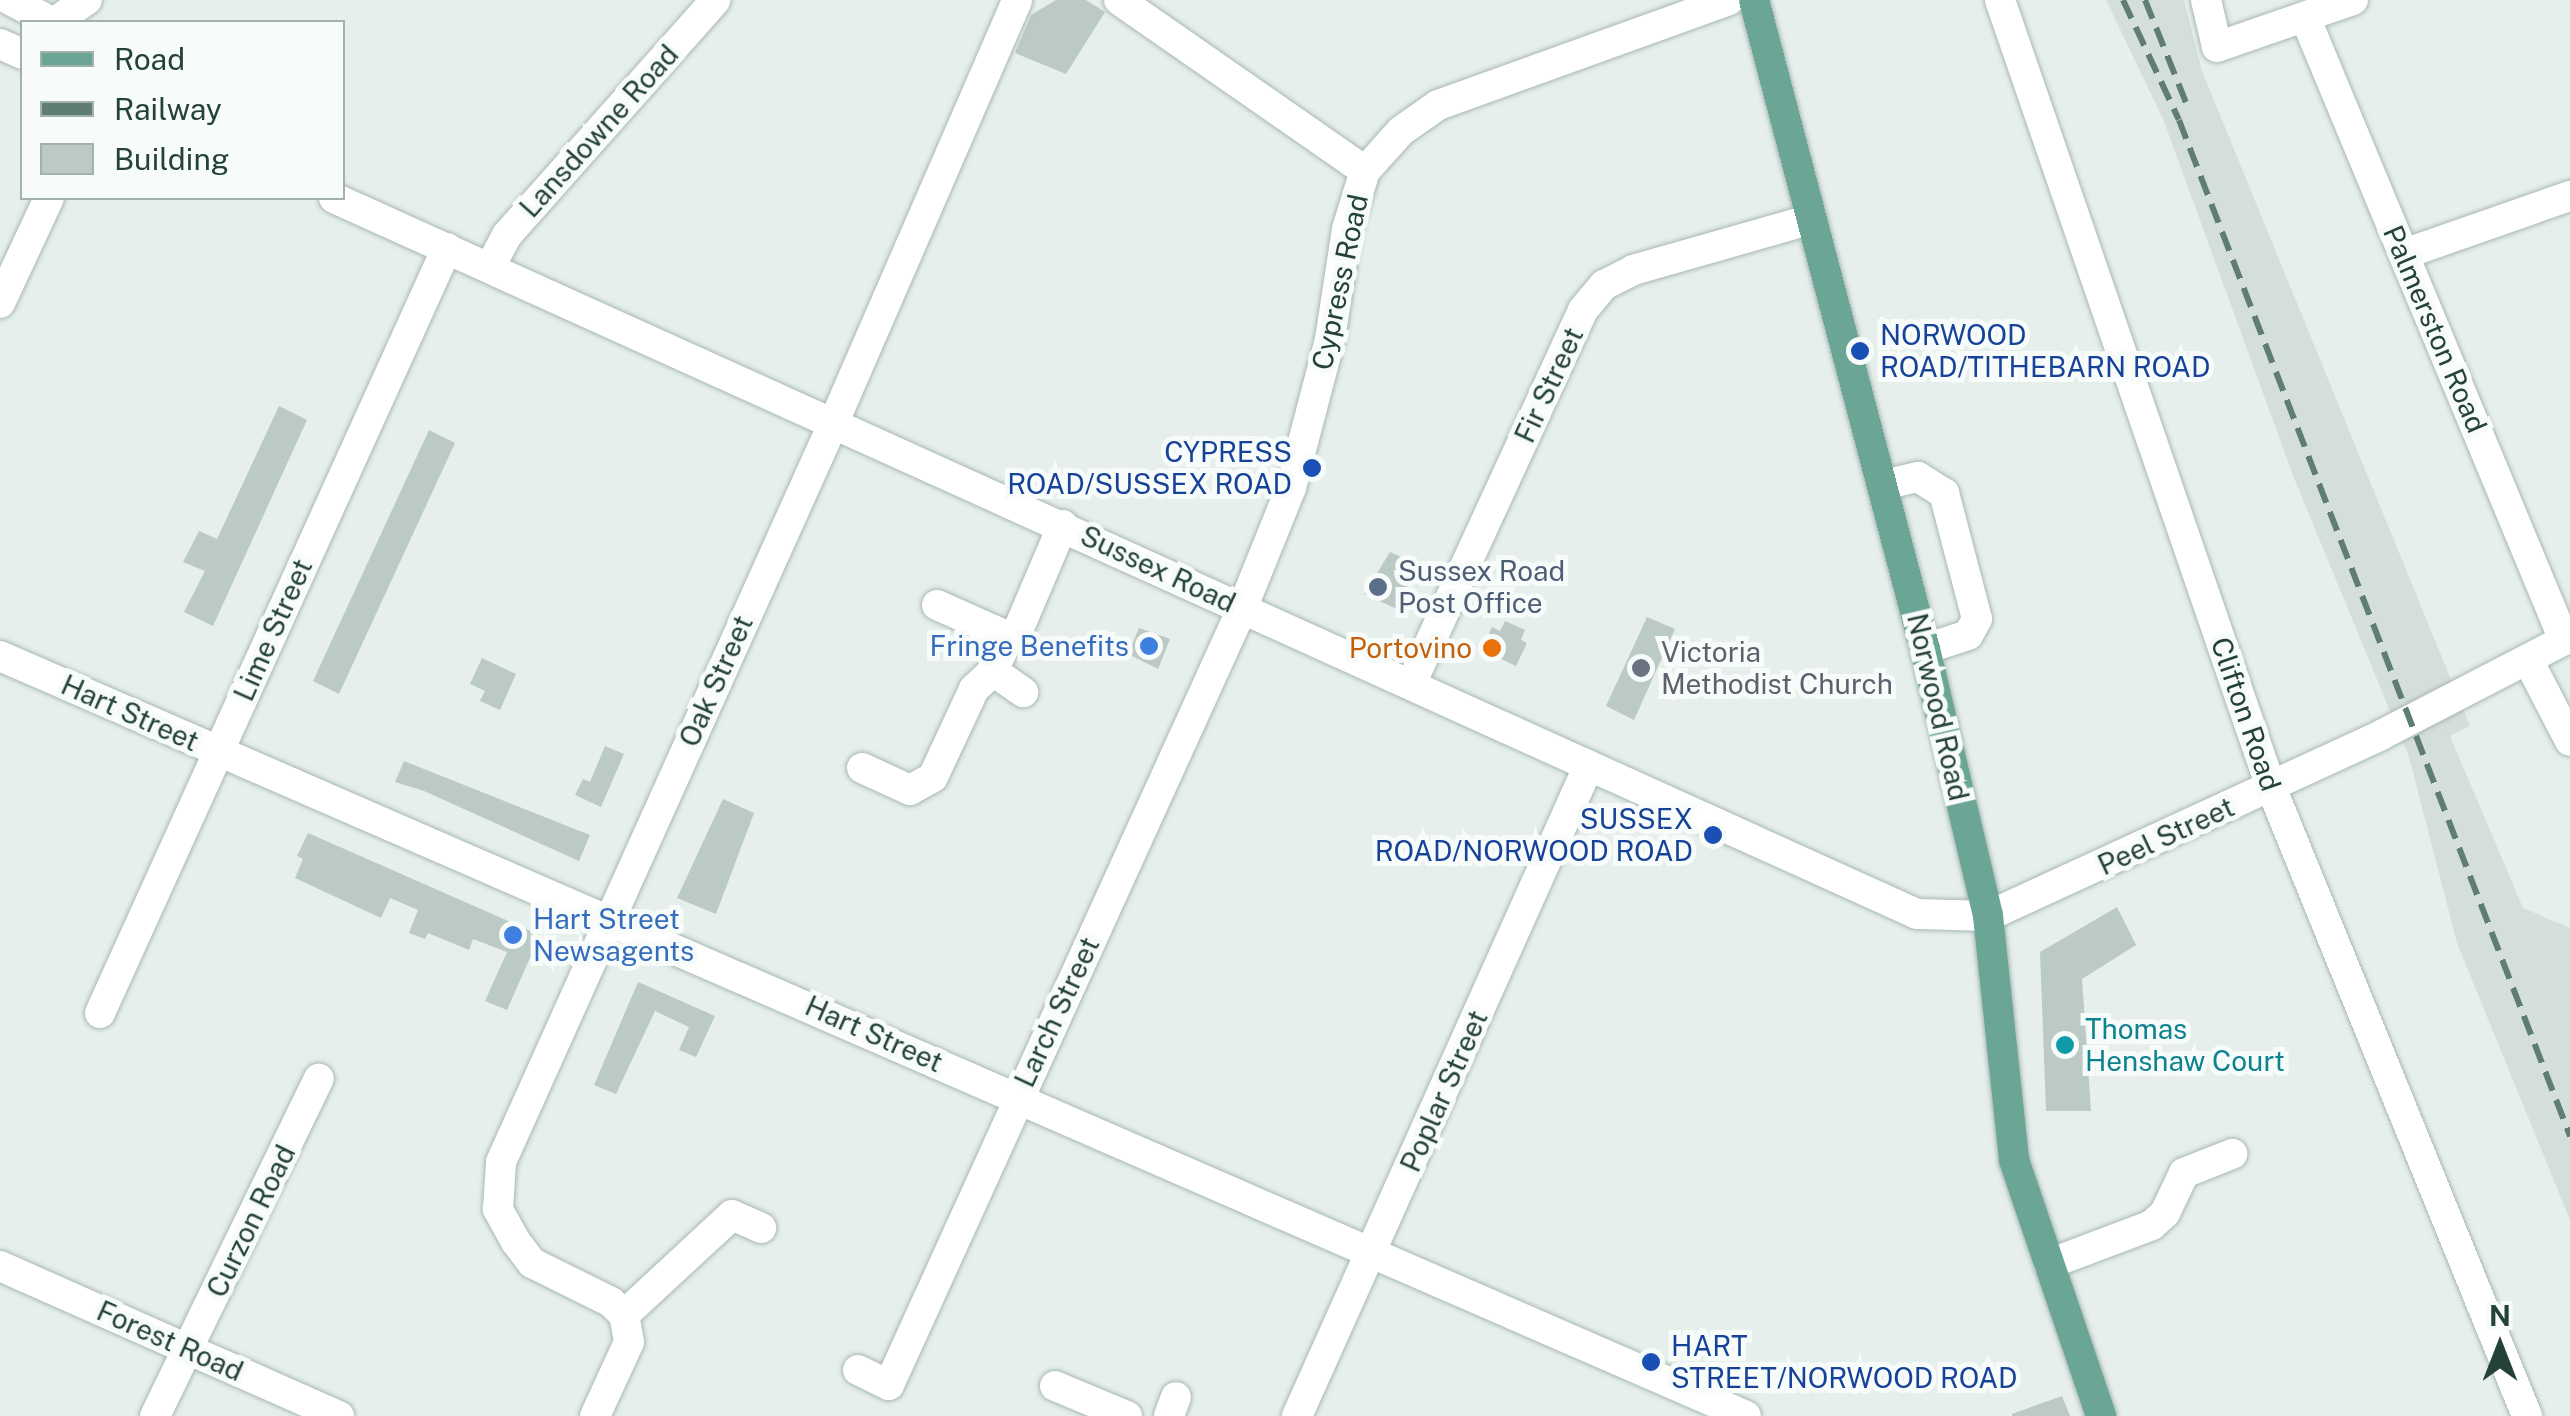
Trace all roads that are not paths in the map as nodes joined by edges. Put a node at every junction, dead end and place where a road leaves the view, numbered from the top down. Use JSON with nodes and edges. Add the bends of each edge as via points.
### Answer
{"nodes":[{"id":1,"x":10,"y":0,"type":"edge"},
{"id":2,"x":87,"y":0,"type":"edge"},
{"id":3,"x":716,"y":0,"type":"edge"},
{"id":4,"x":1017,"y":0,"type":"edge"},
{"id":5,"x":1119,"y":0,"type":"edge"},
{"id":6,"x":1754,"y":0,"type":"edge"},
{"id":7,"x":2000,"y":0,"type":"edge"},
{"id":8,"x":2206,"y":0,"type":"edge"},
{"id":9,"x":2353,"y":0,"type":"edge"},
{"id":10,"x":1714,"y":3,"type":"edge"},
{"id":11,"x":2305,"y":18,"type":"junction"},
{"id":12,"x":50,"y":20,"type":"edge"},
{"id":13,"x":57,"y":20,"type":"edge"},
{"id":14,"x":1365,"y":171,"type":"junction"},
{"id":15,"x":2570,"y":196,"type":"edge"},
{"id":16,"x":48,"y":200,"type":"edge"},
{"id":17,"x":338,"y":200,"type":"edge"},
{"id":18,"x":1809,"y":220,"type":"junction"},
{"id":19,"x":446,"y":248,"type":"junction"},
{"id":20,"x":2404,"y":254,"type":"junction"},
{"id":21,"x":490,"y":267,"type":"junction"},
{"id":22,"x":0,"y":303,"type":"edge"},
{"id":23,"x":833,"y":424,"type":"junction"},
{"id":24,"x":1883,"y":485,"type":"junction"},
{"id":25,"x":1063,"y":525,"type":"junction"},
{"id":26,"x":937,"y":606,"type":"dead end"},
{"id":27,"x":1242,"y":609,"type":"junction"},
{"id":28,"x":1008,"y":637,"type":"junction"},
{"id":29,"x":2567,"y":638,"type":"edge"},
{"id":30,"x":1925,"y":649,"type":"junction"},
{"id":31,"x":0,"y":656,"type":"edge"},
{"id":32,"x":2528,"y":660,"type":"junction"},
{"id":33,"x":993,"y":672,"type":"junction"},
{"id":34,"x":1411,"y":684,"type":"junction"},
{"id":35,"x":1023,"y":692,"type":"dead end"},
{"id":36,"x":2570,"y":741,"type":"edge"},
{"id":37,"x":218,"y":752,"type":"junction"},
{"id":38,"x":1590,"y":765,"type":"junction"},
{"id":39,"x":862,"y":768,"type":"dead end"},
{"id":40,"x":2271,"y":788,"type":"junction"},
{"id":41,"x":1988,"y":916,"type":"junction"},
{"id":42,"x":609,"y":918,"type":"junction"},
{"id":43,"x":100,"y":1012,"type":"dead end"},
{"id":44,"x":320,"y":1079,"type":"dead end"},
{"id":45,"x":1018,"y":1097,"type":"junction"},
{"id":46,"x":2232,"y":1154,"type":"dead end"},
{"id":47,"x":762,"y":1228,"type":"dead end"},
{"id":48,"x":1372,"y":1251,"type":"junction"},
{"id":49,"x":2050,"y":1264,"type":"junction"},
{"id":50,"x":0,"y":1266,"type":"edge"},
{"id":51,"x":624,"y":1315,"type":"junction"},
{"id":52,"x":189,"y":1348,"type":"junction"},
{"id":53,"x":858,"y":1370,"type":"dead end"},
{"id":54,"x":1055,"y":1386,"type":"dead end"},
{"id":55,"x":155,"y":1416,"type":"edge"},
{"id":56,"x":340,"y":1416,"type":"edge"},
{"id":57,"x":594,"y":1416,"type":"edge"},
{"id":58,"x":1128,"y":1416,"type":"edge"},
{"id":59,"x":1298,"y":1416,"type":"edge"},
{"id":60,"x":1746,"y":1416,"type":"edge"},
{"id":61,"x":2101,"y":1416,"type":"edge"},
{"id":62,"x":2526,"y":1416,"type":"edge"}],
"edges":[{"from":1,"to":12,"type":"street"},
{"from":2,"to":13,"type":"street"},
{"from":3,"to":21,"type":"street","name":"Lansdowne Road","via":[[506,235]]},
{"from":4,"to":23,"type":"street","name":"Oak Street"},
{"from":5,"to":14,"type":"street"},
{"from":6,"to":18,"type":"main road","name":"Norwood Road"},
{"from":7,"to":40,"type":"street","name":"Clifton Road"},
{"from":8,"to":11,"type":"street","via":[[2216,47]]},
{"from":9,"to":11,"type":"street"},
{"from":10,"to":14,"type":"street","name":"Cypress Road","via":[[1438,105],[1401,131]]},
{"from":11,"to":20,"type":"street","name":"Palmerston Road"},
{"from":14,"to":27,"type":"street","name":"Cypress Road","via":[[1290,488]]},
{"from":15,"to":20,"type":"street"},
{"from":16,"to":22,"type":"street"},
{"from":17,"to":19,"type":"street","name":"Sussex Road"},
{"from":18,"to":24,"type":"main road","name":"Norwood Road"},
{"from":18,"to":34,"type":"street","name":"Fir Street","via":[[1633,270],[1604,286],[1583,310]]},
{"from":19,"to":21,"type":"street","name":"Sussex Road"},
{"from":19,"to":37,"type":"street","name":"Lime Street"},
{"from":20,"to":29,"type":"street","name":"Palmerston Road"},
{"from":21,"to":23,"type":"street","name":"Sussex Road"},
{"from":23,"to":25,"type":"street","name":"Sussex Road"},
{"from":23,"to":42,"type":"street","name":"Oak Street"},
{"from":24,"to":30,"type":"main road","name":"Norwood Road"},
{"from":24,"to":30,"type":"street","via":[[1918,477],[1944,492],[1977,619],[1968,636]]},
{"from":25,"to":27,"type":"street","name":"Sussex Road"},
{"from":25,"to":28,"type":"street","via":[[1019,628]]},
{"from":26,"to":28,"type":"street"},
{"from":27,"to":34,"type":"street","name":"Sussex Road"},
{"from":27,"to":45,"type":"street","name":"Larch Street"},
{"from":28,"to":33,"type":"street"},
{"from":29,"to":32,"type":"street","name":"Peel Street"},
{"from":30,"to":41,"type":"main road","name":"Norwood Road"},
{"from":31,"to":37,"type":"street","name":"Hart Street"},
{"from":32,"to":36,"type":"street"},
{"from":32,"to":40,"type":"street","name":"Peel Street"},
{"from":33,"to":35,"type":"street"},
{"from":33,"to":39,"type":"street","via":[[974,689],[933,777],[910,790]]},
{"from":34,"to":38,"type":"street","name":"Sussex Road"},
{"from":37,"to":42,"type":"street","name":"Hart Street"},
{"from":37,"to":43,"type":"street","name":"Lime Street"},
{"from":38,"to":41,"type":"street","name":"Sussex Road","via":[[1917,914]]},
{"from":38,"to":48,"type":"street","name":"Poplar Street"},
{"from":40,"to":41,"type":"street","name":"Peel Street"},
{"from":40,"to":62,"type":"street","name":"Clifton Road"},
{"from":41,"to":49,"type":"main road","name":"Norwood Road","via":[[2014,1160]]},
{"from":42,"to":45,"type":"street","name":"Hart Street"},
{"from":42,"to":51,"type":"street","name":"Oak Street","via":[[501,1162],[498,1209],[532,1263]]},
{"from":44,"to":52,"type":"street","name":"Curzon Road"},
{"from":45,"to":48,"type":"street","name":"Hart Street"},
{"from":45,"to":53,"type":"street","name":"Larch Street","via":[[889,1385]]},
{"from":46,"to":49,"type":"street","via":[[2184,1173],[2166,1213],[2152,1225]]},
{"from":47,"to":51,"type":"street","via":[[732,1215]]},
{"from":48,"to":59,"type":"street","name":"Poplar Street"},
{"from":48,"to":60,"type":"street","name":"Hart Street"},
{"from":49,"to":61,"type":"main road","name":"Norwood Road"},
{"from":50,"to":52,"type":"street","name":"Forest Road"},
{"from":51,"to":57,"type":"street","via":[[630,1342]]},
{"from":52,"to":55,"type":"street","name":"Curzon Road"},
{"from":52,"to":56,"type":"street","name":"Forest Road"},
{"from":54,"to":58,"type":"street"}]}
